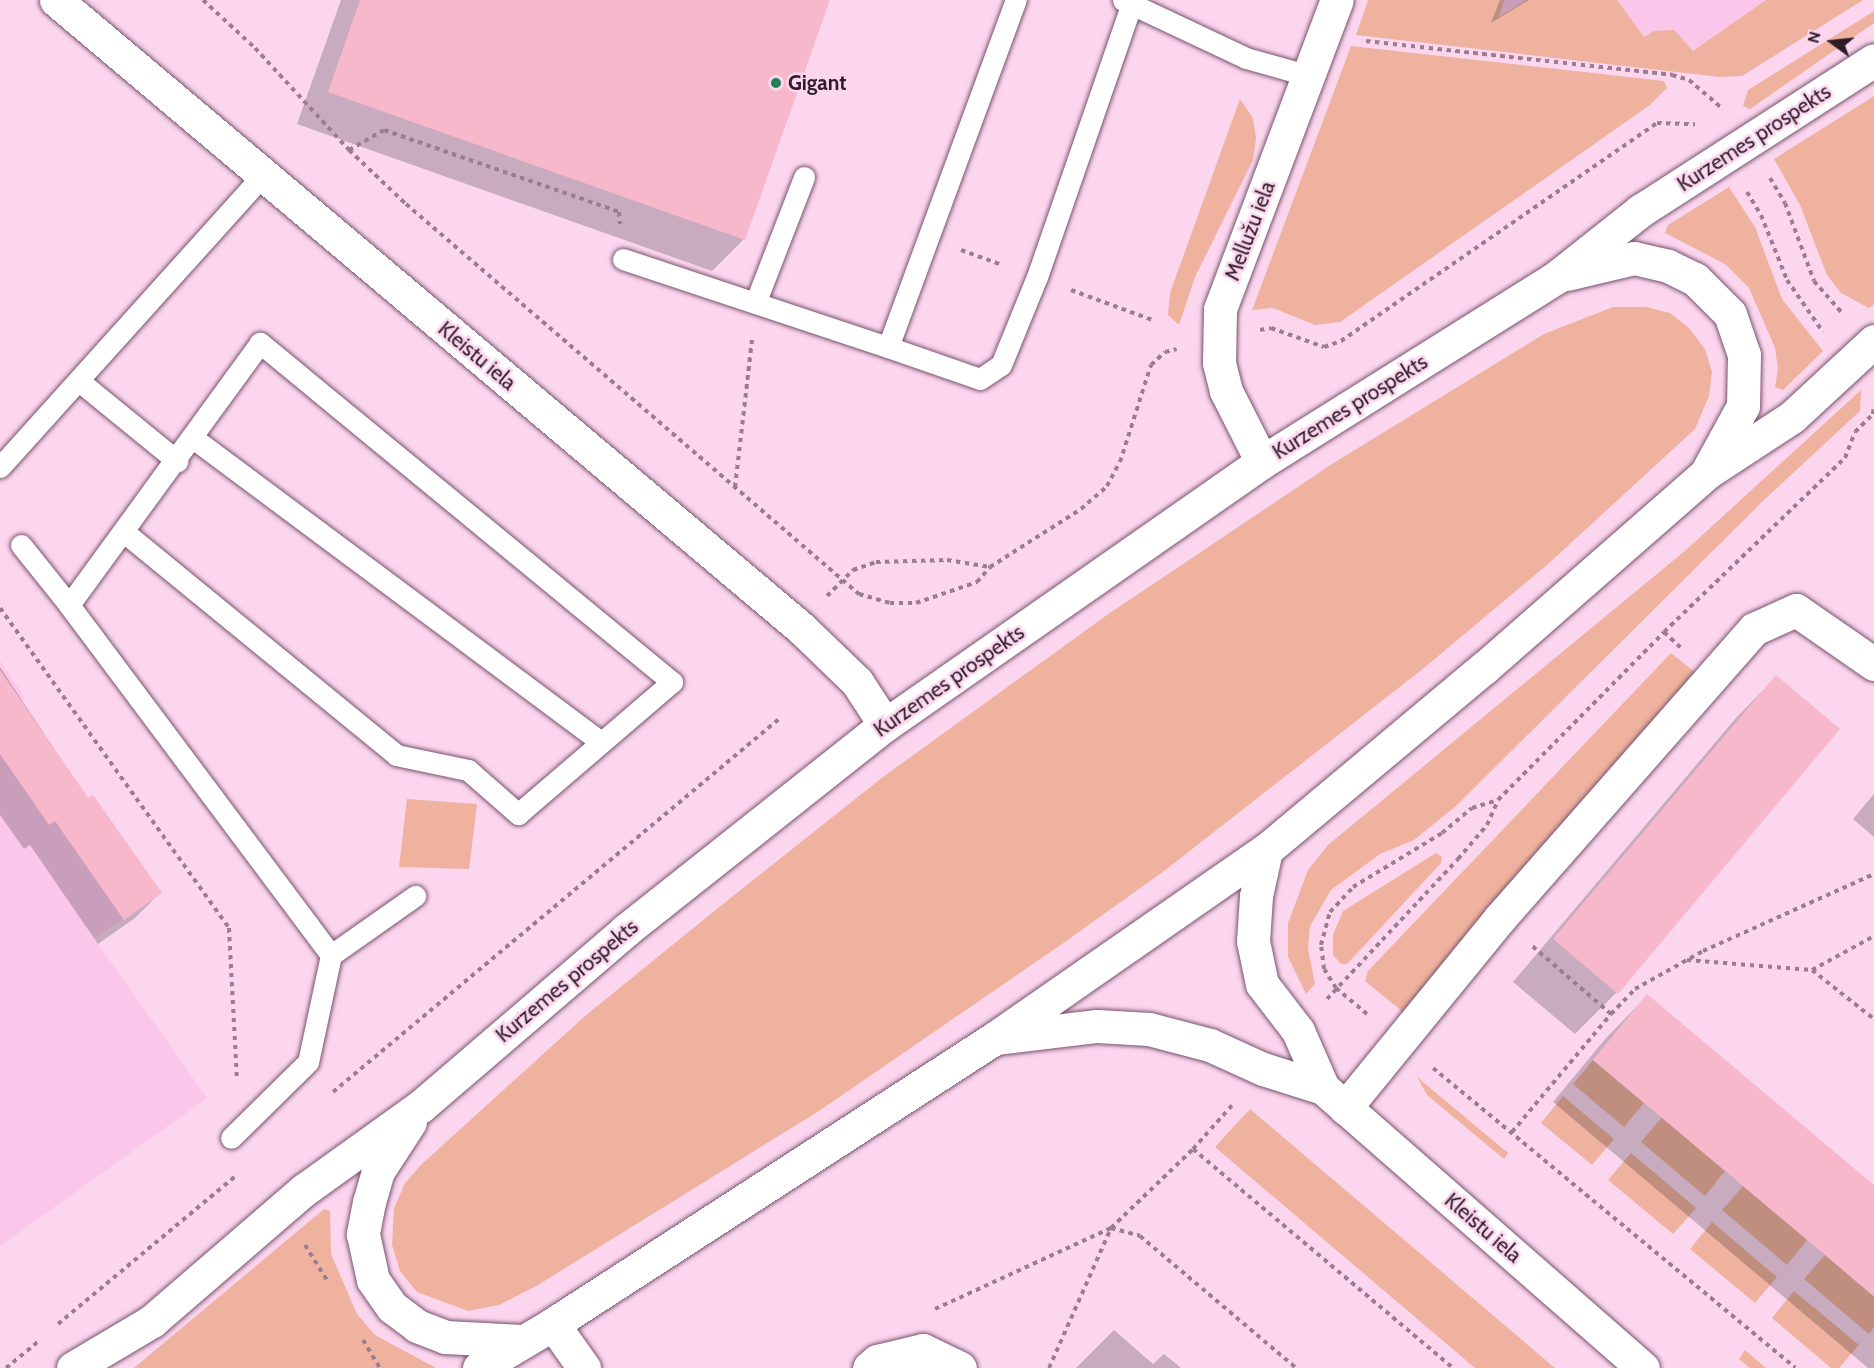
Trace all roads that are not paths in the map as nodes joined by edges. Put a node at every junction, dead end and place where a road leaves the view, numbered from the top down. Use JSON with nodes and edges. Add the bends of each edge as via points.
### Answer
{"nodes":[{"id":1,"x":56,"y":0,"type":"edge"},
{"id":2,"x":1016,"y":0,"type":"edge"},
{"id":3,"x":1337,"y":0,"type":"edge"},
{"id":4,"x":1130,"y":2,"type":"edge"},
{"id":5,"x":1874,"y":60,"type":"edge"},
{"id":6,"x":1310,"y":76,"type":"junction"},
{"id":7,"x":262,"y":175,"type":"junction"},
{"id":8,"x":804,"y":177,"type":"dead end"},
{"id":9,"x":623,"y":259,"type":"road end"},
{"id":10,"x":1558,"y":276,"type":"junction"},
{"id":11,"x":756,"y":301,"type":"junction"},
{"id":12,"x":1874,"y":341,"type":"edge"},
{"id":13,"x":888,"y":347,"type":"junction"},
{"id":14,"x":80,"y":381,"type":"junction"},
{"id":15,"x":193,"y":438,"type":"junction"},
{"id":16,"x":177,"y":461,"type":"junction"},
{"id":17,"x":1262,"y":462,"type":"junction"},
{"id":18,"x":0,"y":467,"type":"edge"},
{"id":19,"x":1708,"y":472,"type":"junction"},
{"id":20,"x":124,"y":532,"type":"junction"},
{"id":21,"x":21,"y":545,"type":"dead end"},
{"id":22,"x":69,"y":605,"type":"junction"},
{"id":23,"x":1874,"y":664,"type":"edge"},
{"id":24,"x":885,"y":725,"type":"junction"},
{"id":25,"x":601,"y":742,"type":"junction"},
{"id":26,"x":1266,"y":850,"type":"junction"},
{"id":27,"x":416,"y":896,"type":"dead end"},
{"id":28,"x":331,"y":955,"type":"junction"},
{"id":29,"x":995,"y":1038,"type":"junction"},
{"id":30,"x":1334,"y":1098,"type":"junction"},
{"id":31,"x":421,"y":1106,"type":"junction"},
{"id":32,"x":231,"y":1138,"type":"road end"},
{"id":33,"x":553,"y":1324,"type":"junction"},
{"id":34,"x":522,"y":1341,"type":"junction"},
{"id":35,"x":73,"y":1368,"type":"edge"},
{"id":36,"x":479,"y":1368,"type":"edge"},
{"id":37,"x":584,"y":1368,"type":"edge"},
{"id":38,"x":869,"y":1368,"type":"edge"},
{"id":39,"x":960,"y":1368,"type":"edge"},
{"id":40,"x":1643,"y":1368,"type":"edge"}],
"edges":[{"from":1,"to":7,"type":"main road","name":"Kleistu iela"},
{"from":2,"to":13,"type":"lane"},
{"from":3,"to":6,"type":"main road","name":"Mellužu iela"},
{"from":4,"to":6,"type":"lane","via":[[1246,58]]},
{"from":4,"to":13,"type":"lane","via":[[1037,277],[1001,365],[980,379],[956,374]]},
{"from":5,"to":10,"type":"main road","name":"Kurzemes prospekts","via":[[1640,211]]},
{"from":6,"to":17,"type":"main road","name":"Mellužu iela","via":[[1220,309],[1219,363],[1226,391]]},
{"from":7,"to":14,"type":"lane"},
{"from":7,"to":24,"type":"main road","name":"Kleistu iela","via":[[801,628],[856,682]]},
{"from":8,"to":11,"type":"lane"},
{"from":9,"to":11,"type":"lane"},
{"from":10,"to":17,"type":"main road","name":"Kurzemes prospekts"},
{"from":10,"to":19,"type":"main road","via":[[1634,258],[1668,266],[1695,279],[1730,314],[1744,355],[1743,406]]},
{"from":11,"to":13,"type":"lane"},
{"from":12,"to":19,"type":"main road","via":[[1792,417]]},
{"from":14,"to":16,"type":"lane"},
{"from":14,"to":18,"type":"lane"},
{"from":15,"to":16,"type":"lane"},
{"from":15,"to":25,"type":"lane"},
{"from":15,"to":25,"type":"lane","via":[[260,343],[672,682]]},
{"from":16,"to":20,"type":"lane"},
{"from":17,"to":24,"type":"main road","name":"Kurzemes prospekts"},
{"from":19,"to":26,"type":"main road","via":[[1484,668]]},
{"from":20,"to":22,"type":"lane"},
{"from":20,"to":25,"type":"lane","via":[[396,755],[468,770],[518,814]]},
{"from":21,"to":22,"type":"lane"},
{"from":22,"to":28,"type":"lane"},
{"from":23,"to":30,"type":"main road","via":[[1796,610],[1754,628],[1500,918],[1399,1041]]},
{"from":24,"to":31,"type":"main road","name":"Kurzemes prospekts","via":[[626,930]]},
{"from":26,"to":29,"type":"main road"},
{"from":26,"to":30,"type":"main road","name":"Kleistu iela","via":[[1256,896],[1253,941],[1262,984],[1298,1031]]},
{"from":27,"to":28,"type":"lane"},
{"from":28,"to":32,"type":"lane","via":[[308,1062]]},
{"from":29,"to":30,"type":"main road","name":"Kleistu iela","via":[[1097,1026],[1149,1029],[1210,1045]]},
{"from":29,"to":33,"type":"main road"},
{"from":30,"to":40,"type":"main road","name":"Kleistu iela"},
{"from":31,"to":34,"type":"main road","via":[[378,1171],[363,1234],[373,1280],[392,1307],[417,1326],[445,1337]]},
{"from":31,"to":35,"type":"main road","name":"Kurzemes prospekts","via":[[282,1208],[152,1321],[88,1355]]},
{"from":33,"to":34,"type":"main road"},
{"from":33,"to":37,"type":"main road"},
{"from":34,"to":36,"type":"main road"},
{"from":38,"to":39,"type":"main road","via":[[877,1361],[923,1350]]}]}
